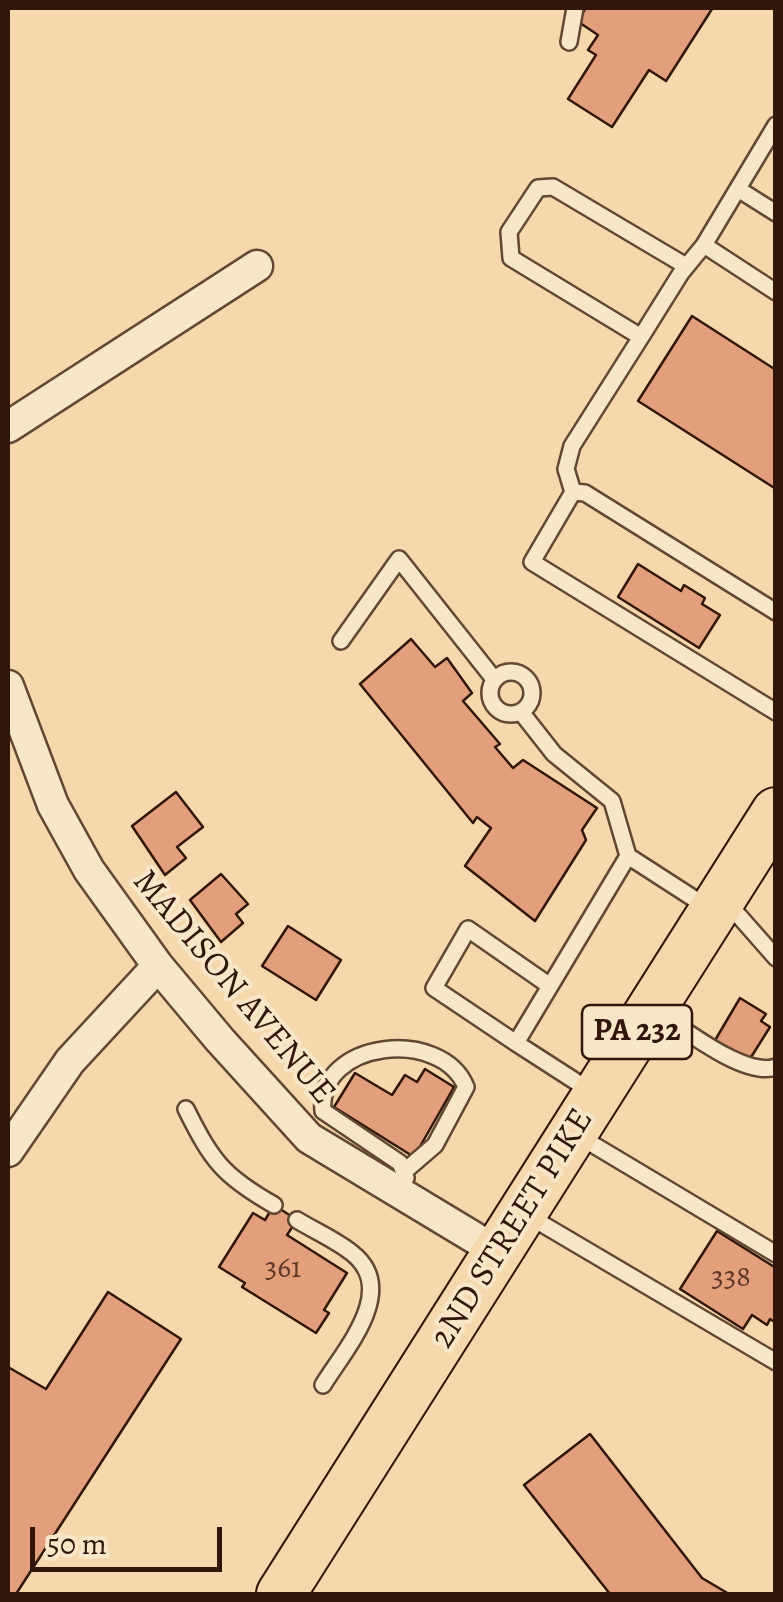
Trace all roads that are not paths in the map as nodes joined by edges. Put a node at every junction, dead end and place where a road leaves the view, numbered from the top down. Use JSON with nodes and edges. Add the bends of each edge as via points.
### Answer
{"nodes":[{"id":1,"x":575,"y":8,"type":"edge"},
{"id":2,"x":569,"y":42,"type":"dead end"},
{"id":3,"x":776,"y":125,"type":"edge"},
{"id":4,"x":738,"y":189,"type":"junction"},
{"id":5,"x":776,"y":212,"type":"edge"},
{"id":6,"x":704,"y":245,"type":"junction"},
{"id":7,"x":257,"y":266,"type":"dead end"},
{"id":8,"x":686,"y":266,"type":"junction"},
{"id":9,"x":776,"y":292,"type":"edge"},
{"id":10,"x":641,"y":337,"type":"junction"},
{"id":11,"x":8,"y":427,"type":"edge"},
{"id":12,"x":573,"y":492,"type":"junction"},
{"id":13,"x":776,"y":612,"type":"edge"},
{"id":14,"x":342,"y":640,"type":"dead end"},
{"id":15,"x":494,"y":678,"type":"junction"},
{"id":16,"x":8,"y":686,"type":"edge"},
{"id":17,"x":520,"y":712,"type":"junction"},
{"id":18,"x":776,"y":712,"type":"edge"},
{"id":19,"x":775,"y":813,"type":"edge"},
{"id":20,"x":628,"y":856,"type":"junction"},
{"id":21,"x":718,"y":904,"type":"junction"},
{"id":22,"x":776,"y":958,"type":"edge"},
{"id":23,"x":158,"y":966,"type":"junction"},
{"id":24,"x":550,"y":986,"type":"junction"},
{"id":25,"x":652,"y":1008,"type":"junction"},
{"id":26,"x":516,"y":1043,"type":"junction"},
{"id":27,"x":776,"y":1066,"type":"edge"},
{"id":28,"x":186,"y":1109,"type":"dead end"},
{"id":29,"x":585,"y":1114,"type":"junction"},
{"id":30,"x":8,"y":1151,"type":"edge"},
{"id":31,"x":402,"y":1181,"type":"junction"},
{"id":32,"x":274,"y":1205,"type":"dead end"},
{"id":33,"x":523,"y":1212,"type":"junction"},
{"id":34,"x":297,"y":1220,"type":"dead end"},
{"id":35,"x":498,"y":1252,"type":"junction"},
{"id":36,"x":776,"y":1254,"type":"edge"},
{"id":37,"x":776,"y":1362,"type":"edge"},
{"id":38,"x":322,"y":1386,"type":"dead end"},
{"id":39,"x":281,"y":1594,"type":"edge"}],
"edges":[{"from":1,"to":2,"type":"lane"},
{"from":3,"to":4,"type":"lane"},
{"from":4,"to":5,"type":"lane"},
{"from":4,"to":6,"type":"lane"},
{"from":6,"to":8,"type":"lane"},
{"from":6,"to":9,"type":"lane"},
{"from":7,"to":11,"type":"street"},
{"from":8,"to":10,"type":"lane"},
{"from":8,"to":10,"type":"lane","via":[[552,187],[538,188],[510,232],[511,258]]},
{"from":10,"to":12,"type":"lane","via":[[572,446],[566,469]]},
{"from":12,"to":13,"type":"lane","via":[[585,493]]},
{"from":12,"to":18,"type":"lane","via":[[532,562]]},
{"from":14,"to":15,"type":"lane","via":[[399,559]]},
{"from":15,"to":17,"type":"lane","via":[[494,706],[506,714]]},
{"from":15,"to":17,"type":"lane","via":[[512,672],[529,682],[530,702]]},
{"from":16,"to":23,"type":"street","name":"MADISON AVENUE","via":[[70,838]]},
{"from":17,"to":20,"type":"lane","via":[[554,754],[612,802]]},
{"from":19,"to":21,"type":"main road","name":"2ND STREET PIKE","number":"PA 232"},
{"from":20,"to":21,"type":"lane"},
{"from":20,"to":24,"type":"lane"},
{"from":21,"to":22,"type":"lane"},
{"from":21,"to":25,"type":"main road","name":"2ND STREET PIKE","number":"PA 232"},
{"from":23,"to":30,"type":"street","via":[[70,1061]]},
{"from":23,"to":31,"type":"street","name":"MADISON AVENUE","via":[[309,1138]]},
{"from":24,"to":26,"type":"lane"},
{"from":24,"to":26,"type":"lane","via":[[468,929],[434,988]]},
{"from":25,"to":27,"type":"lane","via":[[738,1062],[759,1070]]},
{"from":25,"to":29,"type":"main road","name":"2ND STREET PIKE","number":"PA 232"},
{"from":26,"to":29,"type":"lane"},
{"from":28,"to":32,"type":"lane","via":[[212,1160]]},
{"from":29,"to":33,"type":"main road","name":"2ND STREET PIKE","number":"PA 232"},
{"from":29,"to":36,"type":"lane"},
{"from":31,"to":31,"type":"lane","via":[[435,1145],[466,1086],[449,1065],[413,1049],[368,1051],[338,1072],[322,1103],[329,1119]]},
{"from":31,"to":35,"type":"street","name":"MADISON AVENUE"},
{"from":33,"to":35,"type":"main road","name":"2ND STREET PIKE","number":"PA 232"},
{"from":33,"to":37,"type":"lane"},
{"from":34,"to":38,"type":"lane","via":[[354,1254],[371,1285],[373,1299]]},
{"from":35,"to":39,"type":"main road","name":"2ND STREET PIKE","number":"PA 232"}]}
